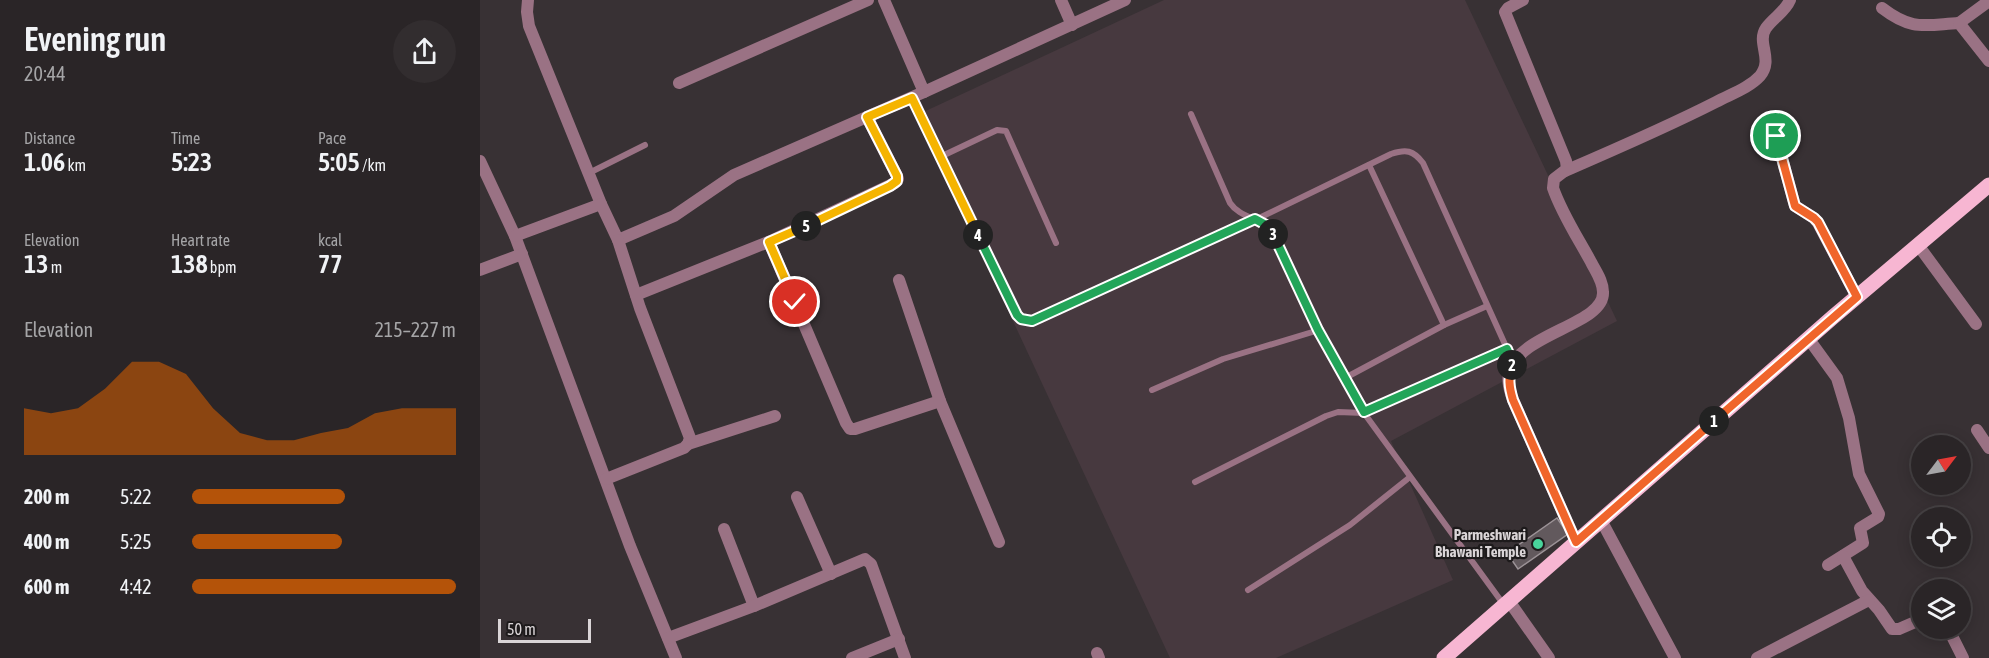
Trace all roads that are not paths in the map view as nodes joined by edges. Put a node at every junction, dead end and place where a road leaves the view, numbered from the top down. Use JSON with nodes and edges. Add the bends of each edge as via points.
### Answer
{"nodes":[{"id":1,"x":528,"y":0,"type":"edge"},
{"id":2,"x":868,"y":0,"type":"edge"},
{"id":3,"x":884,"y":0,"type":"edge"},
{"id":4,"x":1061,"y":0,"type":"edge"},
{"id":5,"x":1125,"y":0,"type":"edge"},
{"id":6,"x":1523,"y":0,"type":"edge"},
{"id":7,"x":1790,"y":0,"type":"edge"},
{"id":8,"x":1989,"y":1,"type":"edge"},
{"id":9,"x":1882,"y":8,"type":"dead end"},
{"id":10,"x":1959,"y":23,"type":"junction"},
{"id":11,"x":1072,"y":25,"type":"junction"},
{"id":12,"x":1989,"y":61,"type":"edge"},
{"id":13,"x":679,"y":83,"type":"dead end"},
{"id":14,"x":918,"y":95,"type":"junction"},
{"id":15,"x":1191,"y":114,"type":"dead end"},
{"id":16,"x":867,"y":117,"type":"junction"},
{"id":17,"x":1776,"y":136,"type":"dead end"},
{"id":18,"x":645,"y":145,"type":"dead end"},
{"id":19,"x":940,"y":157,"type":"junction"},
{"id":20,"x":480,"y":161,"type":"edge"},
{"id":21,"x":1369,"y":165,"type":"junction"},
{"id":22,"x":1565,"y":171,"type":"junction"},
{"id":23,"x":589,"y":173,"type":"junction"},
{"id":24,"x":1989,"y":185,"type":"edge"},
{"id":25,"x":601,"y":204,"type":"junction"},
{"id":26,"x":1255,"y":219,"type":"junction"},
{"id":27,"x":515,"y":236,"type":"junction"},
{"id":28,"x":618,"y":240,"type":"junction"},
{"id":29,"x":769,"y":242,"type":"junction"},
{"id":30,"x":1056,"y":243,"type":"dead end"},
{"id":31,"x":1918,"y":245,"type":"junction"},
{"id":32,"x":522,"y":254,"type":"junction"},
{"id":33,"x":480,"y":270,"type":"edge"},
{"id":34,"x":899,"y":280,"type":"dead end"},
{"id":35,"x":636,"y":295,"type":"junction"},
{"id":36,"x":1857,"y":297,"type":"junction"},
{"id":37,"x":1487,"y":306,"type":"junction"},
{"id":38,"x":1976,"y":324,"type":"dead end"},
{"id":39,"x":1444,"y":325,"type":"junction"},
{"id":40,"x":1318,"y":330,"type":"junction"},
{"id":41,"x":1808,"y":338,"type":"junction"},
{"id":42,"x":1507,"y":349,"type":"junction"},
{"id":43,"x":1513,"y":363,"type":"junction"},
{"id":44,"x":1345,"y":378,"type":"junction"},
{"id":45,"x":1152,"y":390,"type":"dead end"},
{"id":46,"x":940,"y":401,"type":"junction"},
{"id":47,"x":1364,"y":412,"type":"junction"},
{"id":48,"x":775,"y":416,"type":"dead end"},
{"id":49,"x":1977,"y":430,"type":"dead end"},
{"id":50,"x":688,"y":444,"type":"junction"},
{"id":51,"x":1989,"y":448,"type":"edge"},
{"id":52,"x":1410,"y":477,"type":"junction"},
{"id":53,"x":606,"y":479,"type":"junction"},
{"id":54,"x":1195,"y":482,"type":"dead end"},
{"id":55,"x":797,"y":497,"type":"dead end"},
{"id":56,"x":1601,"y":520,"type":"junction"},
{"id":57,"x":724,"y":528,"type":"dead end"},
{"id":58,"x":999,"y":542,"type":"dead end"},
{"id":59,"x":1576,"y":542,"type":"junction"},
{"id":60,"x":1843,"y":556,"type":"junction"},
{"id":61,"x":1828,"y":565,"type":"dead end"},
{"id":62,"x":831,"y":574,"type":"junction"},
{"id":63,"x":1248,"y":590,"type":"dead end"},
{"id":64,"x":1869,"y":600,"type":"junction"},
{"id":65,"x":1507,"y":603,"type":"junction"},
{"id":66,"x":754,"y":606,"type":"junction"},
{"id":67,"x":1911,"y":623,"type":"edge"},
{"id":68,"x":668,"y":638,"type":"junction"},
{"id":69,"x":899,"y":639,"type":"junction"},
{"id":70,"x":1954,"y":639,"type":"edge"},
{"id":71,"x":676,"y":658,"type":"edge"},
{"id":72,"x":852,"y":658,"type":"edge"},
{"id":73,"x":905,"y":658,"type":"edge"},
{"id":74,"x":1444,"y":658,"type":"edge"},
{"id":75,"x":1549,"y":658,"type":"edge"},
{"id":76,"x":1675,"y":658,"type":"edge"},
{"id":77,"x":1757,"y":658,"type":"edge"},
{"id":78,"x":1963,"y":658,"type":"edge"}],
"edges":[{"from":1,"to":23,"type":"street","via":[[529,26]]},
{"from":2,"to":13,"type":"street"},
{"from":3,"to":14,"type":"street"},
{"from":4,"to":11,"type":"street"},
{"from":5,"to":11,"type":"street"},
{"from":6,"to":22,"type":"street","via":[[1505,12],[1566,161]]},
{"from":7,"to":22,"type":"street","via":[[1766,28],[1763,39],[1767,61],[1749,85]]},
{"from":8,"to":10,"type":"street"},
{"from":9,"to":10,"type":"street","via":[[1907,24]]},
{"from":10,"to":12,"type":"street"},
{"from":11,"to":14,"type":"street"},
{"from":14,"to":16,"type":"street"},
{"from":14,"to":19,"type":"lane"},
{"from":15,"to":26,"type":"lane","via":[[1230,203],[1236,211]]},
{"from":16,"to":28,"type":"street","via":[[734,175],[674,216]]},
{"from":16,"to":29,"type":"street","via":[[897,181]]},
{"from":17,"to":36,"type":"street","via":[[1795,206],[1818,222]]},
{"from":18,"to":23,"type":"lane"},
{"from":19,"to":26,"type":"lane","via":[[1014,309],[1026,321]]},
{"from":19,"to":30,"type":"lane","via":[[997,130],[1006,131]]},
{"from":20,"to":27,"type":"street"},
{"from":21,"to":26,"type":"lane"},
{"from":21,"to":37,"type":"lane","via":[[1401,150],[1417,155]]},
{"from":21,"to":39,"type":"lane"},
{"from":22,"to":43,"type":"street","via":[[1554,179],[1553,188],[1599,279],[1603,296],[1596,308],[1526,349]]},
{"from":23,"to":25,"type":"street"},
{"from":24,"to":31,"type":"main road"},
{"from":25,"to":27,"type":"street"},
{"from":25,"to":28,"type":"street"},
{"from":26,"to":40,"type":"lane","via":[[1275,237]]},
{"from":27,"to":32,"type":"street"},
{"from":28,"to":35,"type":"street"},
{"from":29,"to":35,"type":"street"},
{"from":29,"to":46,"type":"street","via":[[850,429]]},
{"from":31,"to":36,"type":"main road"},
{"from":31,"to":38,"type":"street"},
{"from":32,"to":33,"type":"street"},
{"from":32,"to":53,"type":"street"},
{"from":34,"to":46,"type":"street"},
{"from":35,"to":50,"type":"street","via":[[688,428]]},
{"from":36,"to":41,"type":"main road"},
{"from":37,"to":39,"type":"lane"},
{"from":37,"to":42,"type":"lane"},
{"from":39,"to":44,"type":"lane"},
{"from":40,"to":44,"type":"lane"},
{"from":40,"to":45,"type":"lane","via":[[1223,359]]},
{"from":41,"to":56,"type":"main road"},
{"from":41,"to":60,"type":"street","via":[[1840,386],[1859,474],[1880,514],[1860,528],[1863,543]]},
{"from":42,"to":43,"type":"lane"},
{"from":42,"to":47,"type":"lane"},
{"from":43,"to":59,"type":"street","via":[[1509,374],[1513,400]]},
{"from":44,"to":47,"type":"lane"},
{"from":46,"to":58,"type":"street"},
{"from":47,"to":52,"type":"lane"},
{"from":47,"to":54,"type":"lane","via":[[1326,416]]},
{"from":48,"to":50,"type":"street"},
{"from":49,"to":51,"type":"street"},
{"from":50,"to":53,"type":"street"},
{"from":52,"to":63,"type":"lane","via":[[1350,525]]},
{"from":52,"to":65,"type":"lane"},
{"from":53,"to":68,"type":"street"},
{"from":55,"to":62,"type":"street"},
{"from":56,"to":59,"type":"main road"},
{"from":56,"to":76,"type":"street"},
{"from":57,"to":66,"type":"street"},
{"from":59,"to":65,"type":"main road"},
{"from":60,"to":61,"type":"street"},
{"from":60,"to":64,"type":"street"},
{"from":62,"to":66,"type":"street"},
{"from":62,"to":69,"type":"street","via":[[865,559],[870,561]]},
{"from":64,"to":67,"type":"street","via":[[1894,630]]},
{"from":64,"to":77,"type":"street"},
{"from":65,"to":74,"type":"main road"},
{"from":65,"to":75,"type":"street"},
{"from":66,"to":68,"type":"street"},
{"from":68,"to":71,"type":"street"},
{"from":69,"to":72,"type":"street"},
{"from":69,"to":73,"type":"street"},
{"from":70,"to":78,"type":"street"}]}
